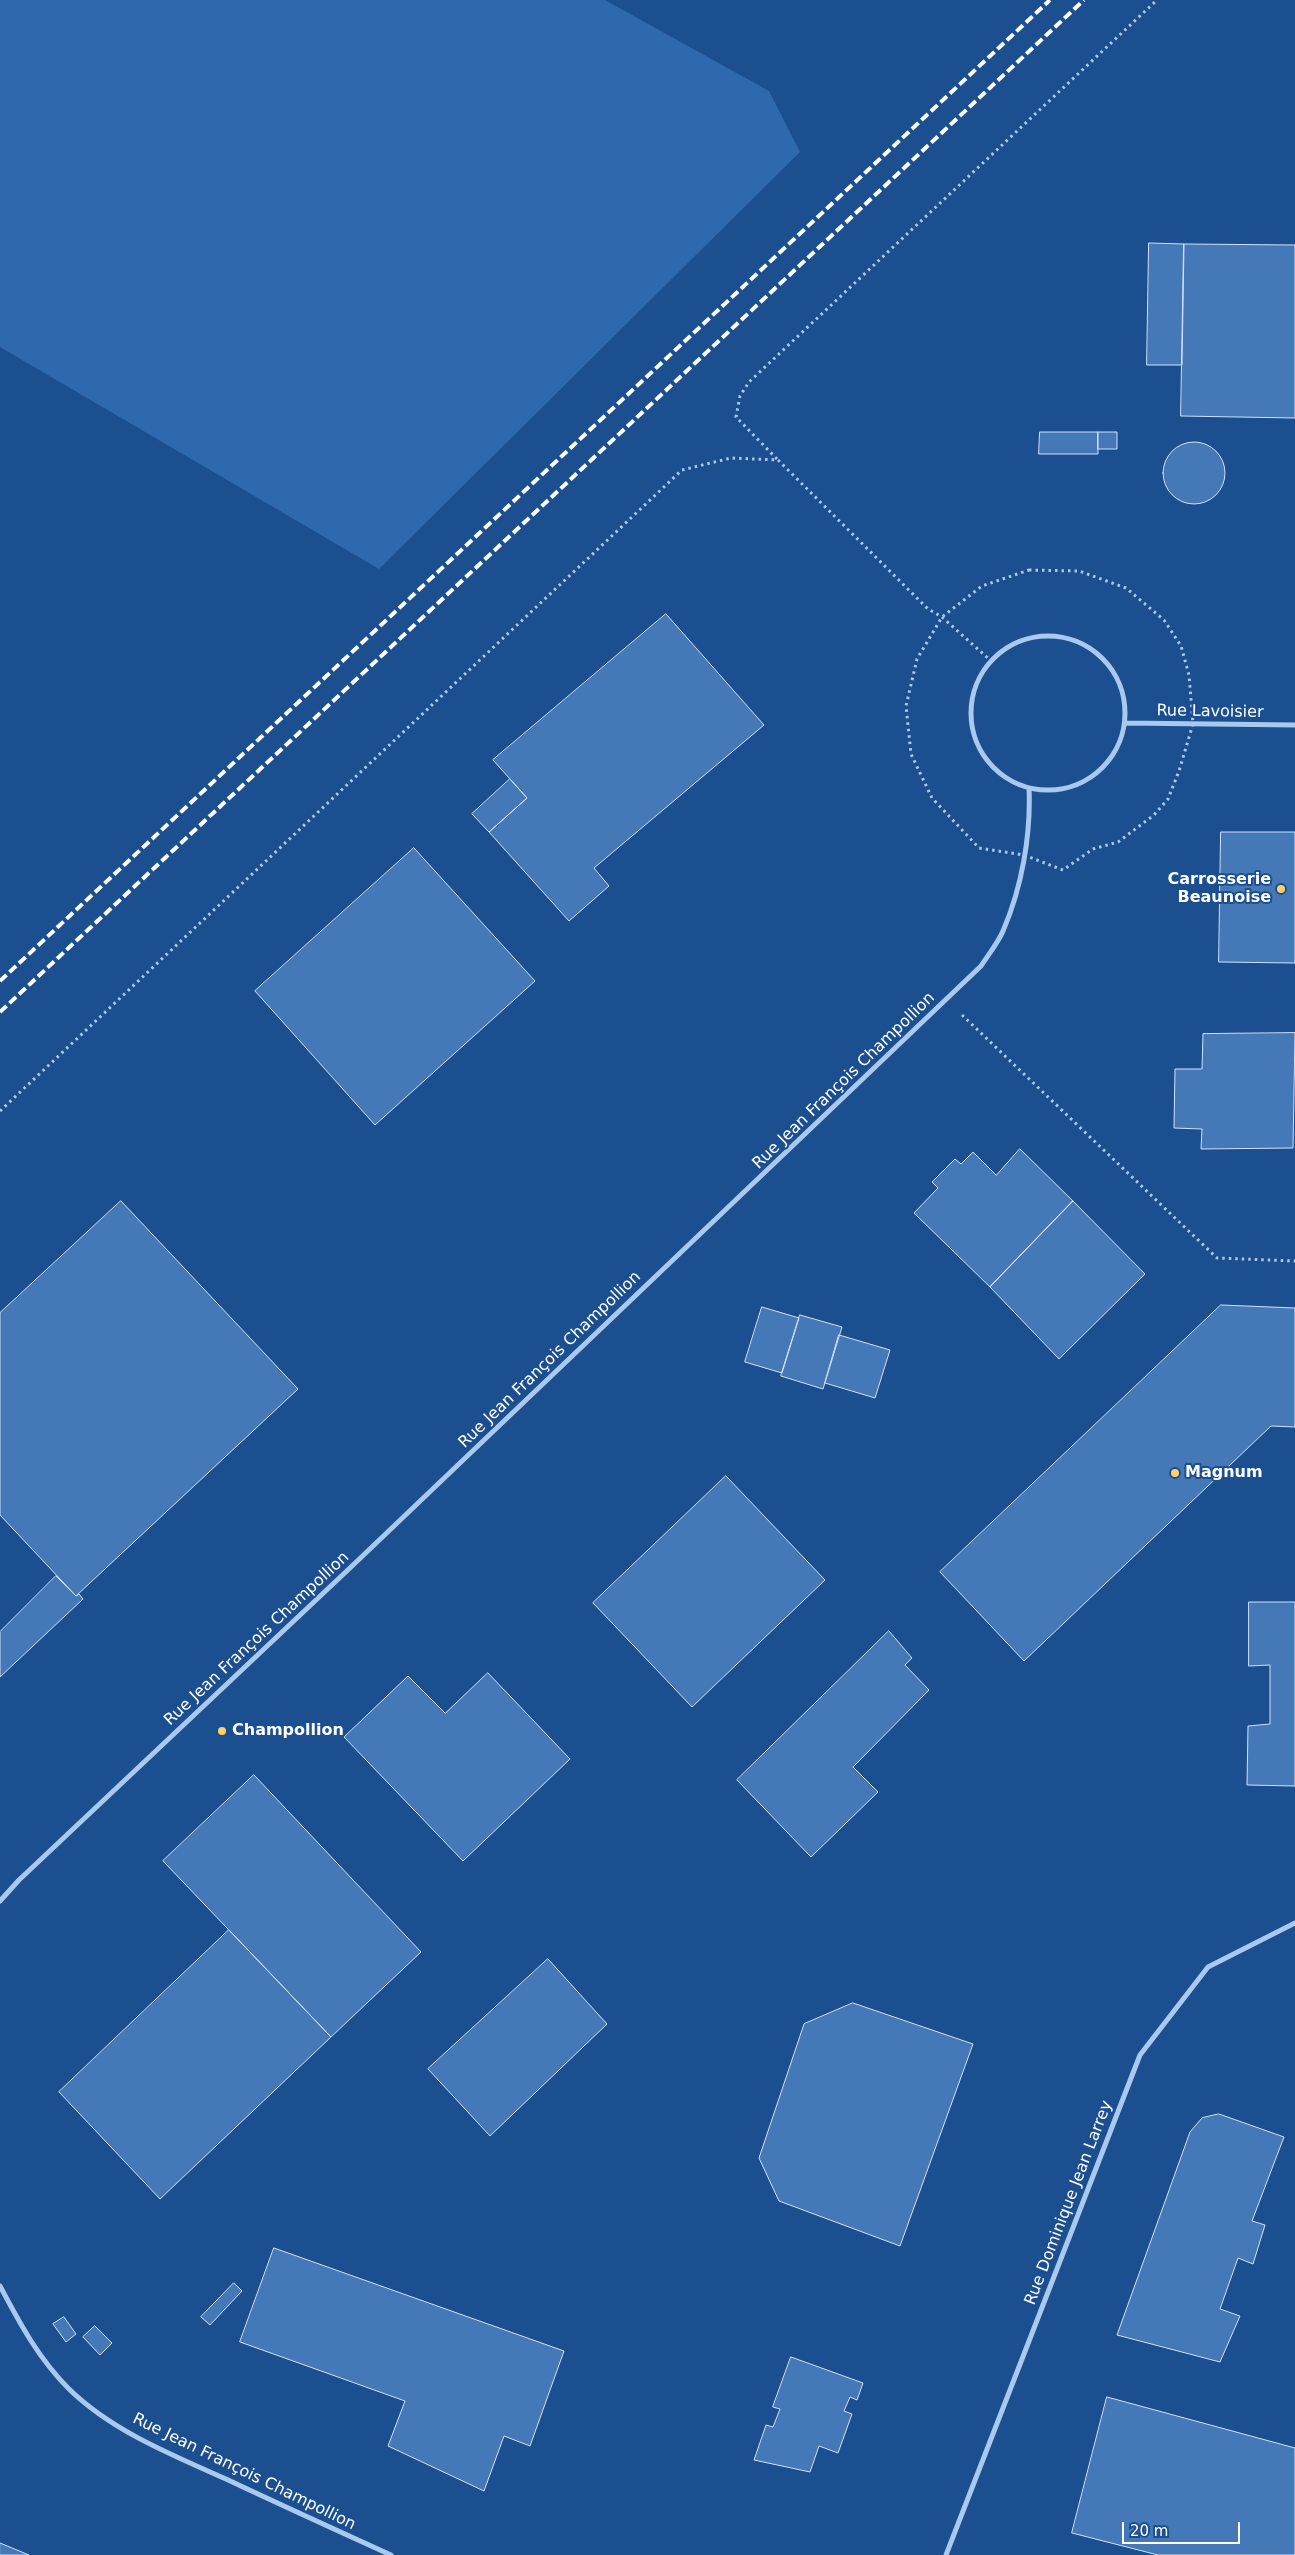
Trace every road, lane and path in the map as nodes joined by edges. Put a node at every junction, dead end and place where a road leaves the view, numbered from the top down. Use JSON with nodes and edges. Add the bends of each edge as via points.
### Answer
{"nodes":[{"id":1,"x":1157,"y":0,"type":"edge"},
{"id":2,"x":778,"y":460,"type":"junction"},
{"id":3,"x":942,"y":617,"type":"junction"},
{"id":4,"x":990,"y":660,"type":"junction"},
{"id":5,"x":1125,"y":723,"type":"junction"},
{"id":6,"x":1193,"y":724,"type":"junction"},
{"id":7,"x":1295,"y":725,"type":"edge"},
{"id":8,"x":1029,"y":788,"type":"junction"},
{"id":9,"x":1024,"y":855,"type":"junction"},
{"id":10,"x":947,"y":1000,"type":"junction"},
{"id":11,"x":0,"y":1111,"type":"edge"},
{"id":12,"x":1295,"y":1261,"type":"edge"},
{"id":13,"x":0,"y":1901,"type":"edge"},
{"id":14,"x":1295,"y":1923,"type":"edge"},
{"id":15,"x":0,"y":2286,"type":"edge"},
{"id":16,"x":391,"y":2555,"type":"edge"},
{"id":17,"x":946,"y":2555,"type":"edge"}],
"edges":[{"from":1,"to":2,"type":"path","via":[[749,382],[740,396],[736,417]]},
{"from":2,"to":3,"type":"path","via":[[928,609]]},
{"from":2,"to":11,"type":"path","via":[[731,458],[682,470]]},
{"from":3,"to":4,"type":"path"},
{"from":3,"to":6,"type":"path","via":[[982,586],[1029,570],[1079,571],[1126,588],[1164,620],[1181,646],[1189,675]]},
{"from":3,"to":9,"type":"path","via":[[917,659],[906,706],[911,754],[932,798],[979,848]]},
{"from":4,"to":5,"type":"street","via":[[1007,646],[1028,638],[1049,635],[1084,645],[1107,662],[1118,681],[1125,701]]},
{"from":4,"to":8,"type":"street","via":[[977,679],[971,701],[971,724],[978,746],[990,764],[1008,779]]},
{"from":5,"to":6,"type":"street","name":"Rue Lavoisier"},
{"from":5,"to":8,"type":"street","via":[[1119,744],[1108,762],[1091,777],[1072,786],[1051,790]]},
{"from":6,"to":7,"type":"street","name":"Rue Lavoisier"},
{"from":6,"to":9,"type":"path","via":[[1168,799],[1135,830],[1118,842],[1093,850],[1063,870]]},
{"from":8,"to":9,"type":"street","name":"Rue Jean François Champollion","via":[[1030,812]]},
{"from":9,"to":10,"type":"street","name":"Rue Jean François Champollion","via":[[1003,932],[980,966]]},
{"from":10,"to":12,"type":"path","via":[[1217,1258]]},
{"from":10,"to":13,"type":"street","name":"Rue Jean François Champollion"},
{"from":14,"to":17,"type":"street","name":"Rue Dominique Jean Larrey","via":[[1208,1967],[1140,2055]]},
{"from":15,"to":16,"type":"street","name":"Rue Jean François Champollion","via":[[26,2336],[45,2363],[70,2390],[112,2422],[161,2450]]}]}
